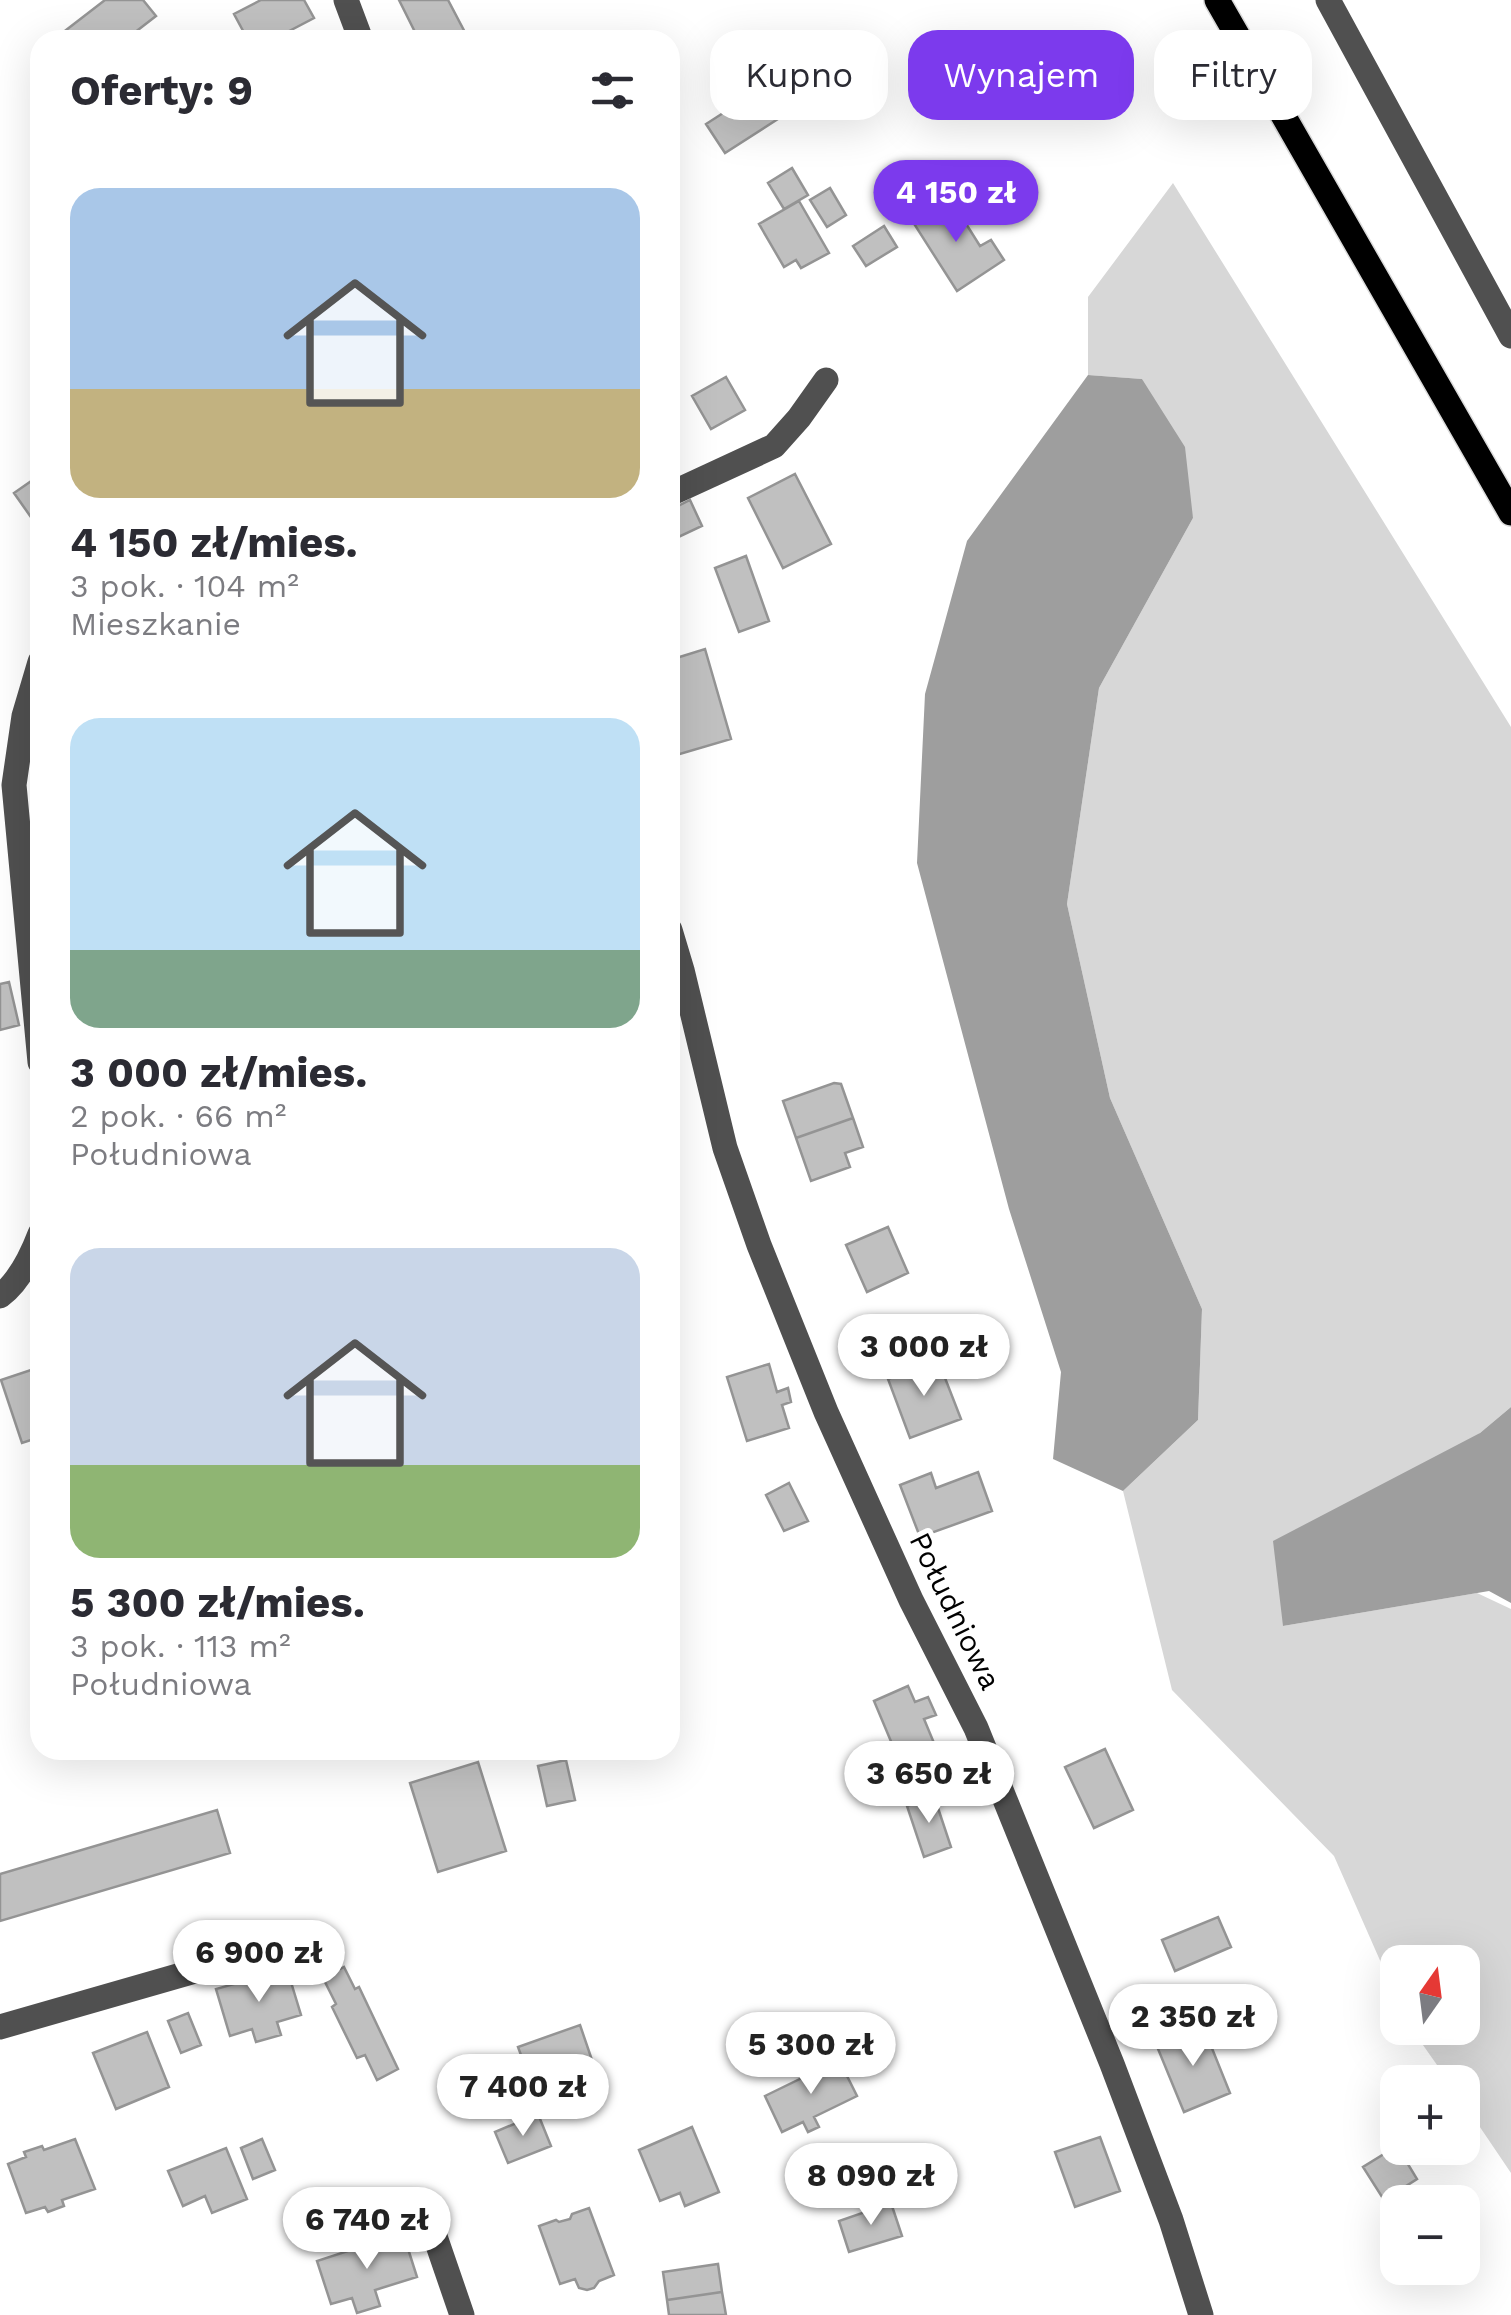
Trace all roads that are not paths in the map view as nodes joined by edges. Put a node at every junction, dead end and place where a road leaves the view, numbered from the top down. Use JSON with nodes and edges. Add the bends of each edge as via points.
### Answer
{"nodes":[{"id":1,"x":346,"y":0,"type":"edge"},
{"id":2,"x":1218,"y":0,"type":"edge"},
{"id":3,"x":1328,"y":0,"type":"edge"},
{"id":4,"x":357,"y":30,"type":"edge"},
{"id":5,"x":1511,"y":336,"type":"edge"},
{"id":6,"x":826,"y":380,"type":"dead end"},
{"id":7,"x":680,"y":489,"type":"edge"},
{"id":8,"x":1511,"y":513,"type":"edge"},
{"id":9,"x":30,"y":696,"type":"edge"},
{"id":10,"x":30,"y":955,"type":"edge"},
{"id":11,"x":680,"y":963,"type":"edge"},
{"id":12,"x":30,"y":1256,"type":"edge"},
{"id":13,"x":0,"y":1296,"type":"edge"},
{"id":14,"x":313,"y":1937,"type":"dead end"},
{"id":15,"x":0,"y":2027,"type":"edge"},
{"id":16,"x":429,"y":2220,"type":"dead end"},
{"id":17,"x":462,"y":2315,"type":"edge"},
{"id":18,"x":1200,"y":2315,"type":"edge"}],
"edges":[{"from":1,"to":4,"type":"street"},
{"from":2,"to":8,"type":"main road"},
{"from":3,"to":5,"type":"street"},
{"from":6,"to":7,"type":"street","via":[[774,446]]},
{"from":9,"to":10,"type":"street","via":[[14,785]]},
{"from":11,"to":18,"type":"street","name":"Południowa","via":[[725,1148],[759,1245],[826,1412],[976,1728],[1118,2081]]},
{"from":12,"to":13,"type":"street"},
{"from":14,"to":15,"type":"street"},
{"from":16,"to":17,"type":"street"}]}
